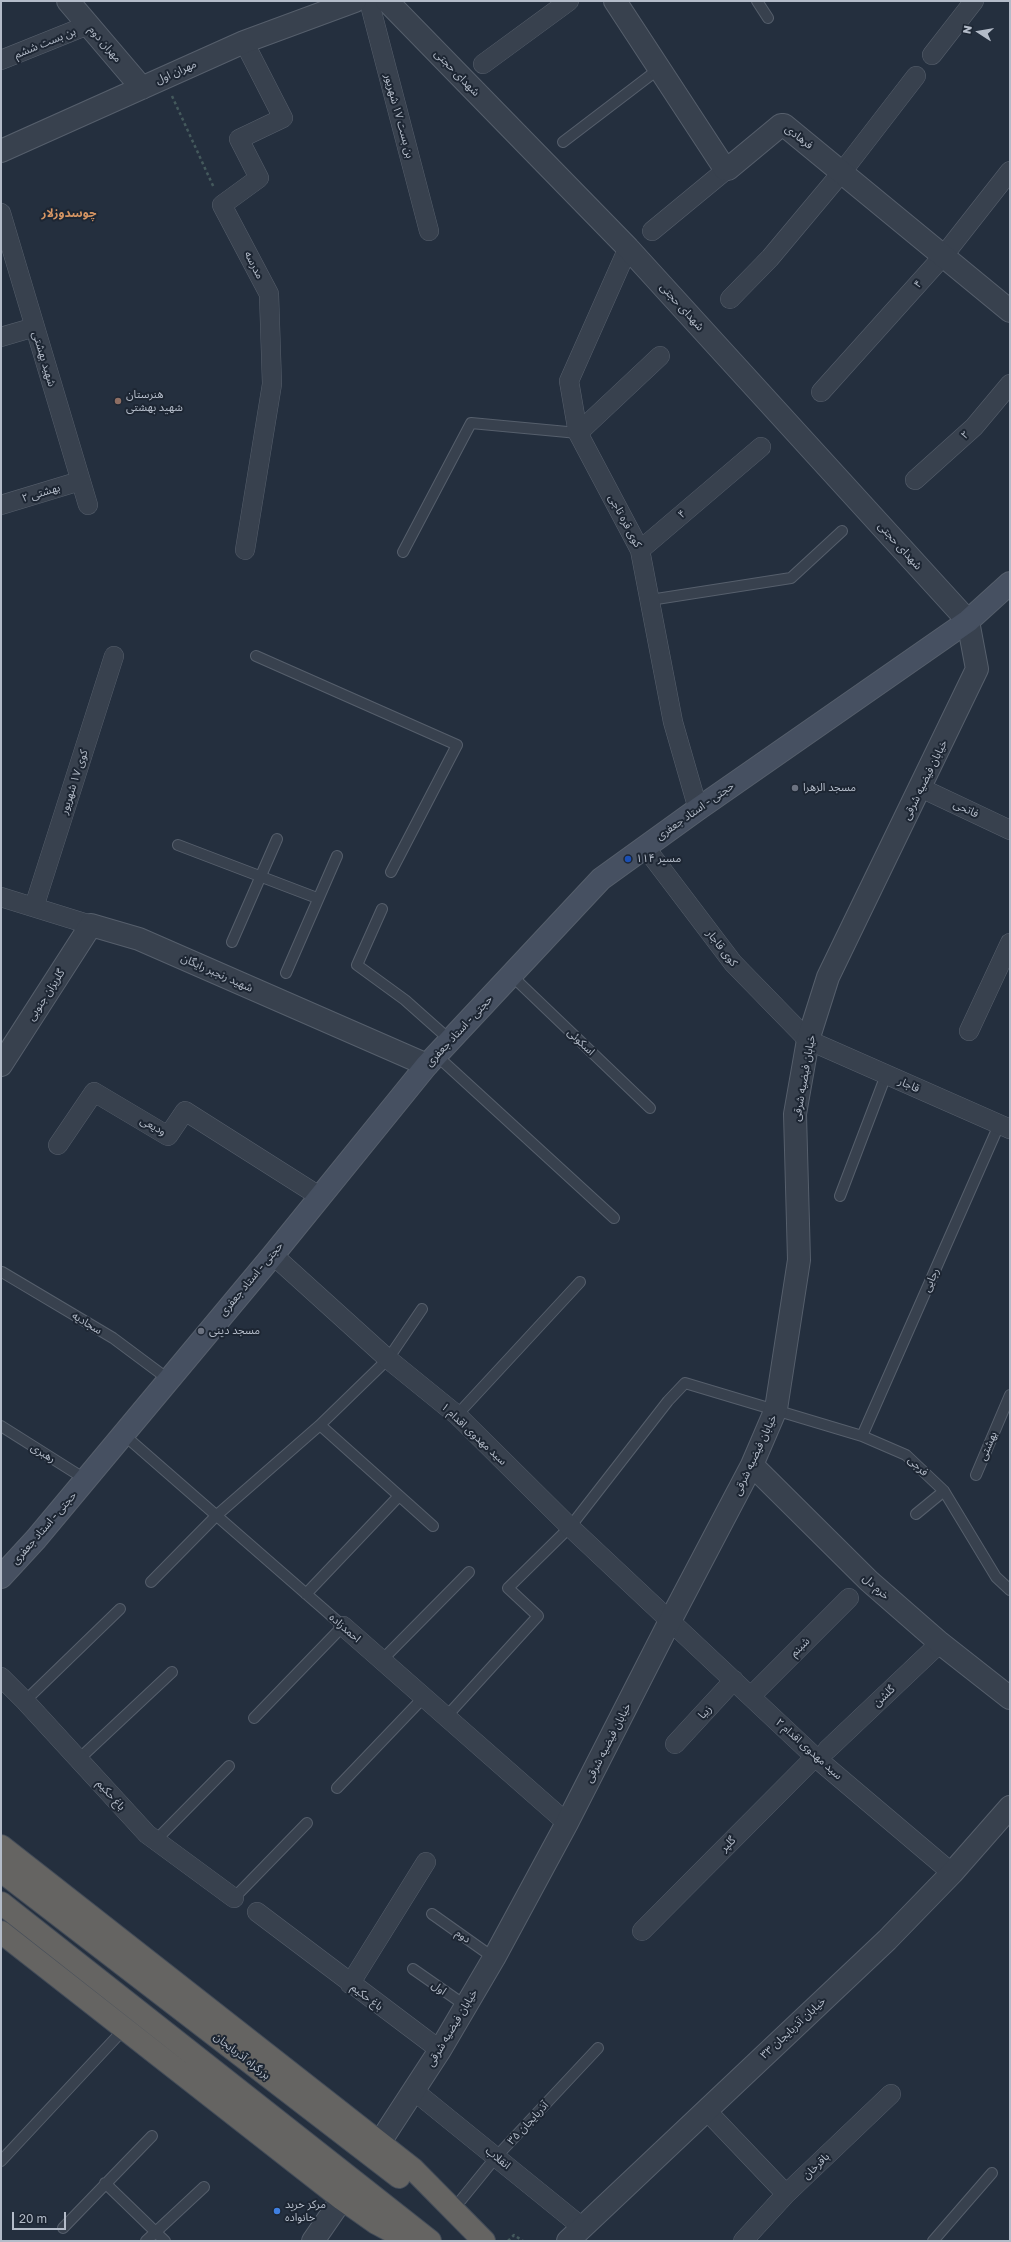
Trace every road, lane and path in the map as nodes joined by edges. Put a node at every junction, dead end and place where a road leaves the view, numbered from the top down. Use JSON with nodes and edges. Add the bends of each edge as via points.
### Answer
{"nodes":[{"id":1,"x":68,"y":1,"type":"edge"},
{"id":2,"x":355,"y":1,"type":"edge"},
{"id":3,"x":369,"y":1,"type":"edge"},
{"id":4,"x":386,"y":1,"type":"edge"},
{"id":5,"x":569,"y":1,"type":"edge"},
{"id":6,"x":615,"y":1,"type":"edge"},
{"id":7,"x":757,"y":1,"type":"edge"},
{"id":8,"x":974,"y":1,"type":"edge"},
{"id":9,"x":768,"y":18,"type":"dead end"},
{"id":10,"x":88,"y":25,"type":"junction"},
{"id":11,"x":244,"y":42,"type":"junction"},
{"id":12,"x":932,"y":55,"type":"dead end"},
{"id":13,"x":1,"y":60,"type":"edge"},
{"id":14,"x":483,"y":64,"type":"dead end"},
{"id":15,"x":660,"y":68,"type":"junction"},
{"id":16,"x":916,"y":76,"type":"dead end"},
{"id":17,"x":163,"y":78,"type":"junction"},
{"id":18,"x":142,"y":88,"type":"junction"},
{"id":19,"x":563,"y":142,"type":"dead end"},
{"id":20,"x":1,"y":151,"type":"edge"},
{"id":21,"x":726,"y":170,"type":"junction"},
{"id":22,"x":842,"y":172,"type":"junction"},
{"id":23,"x":1010,"y":172,"type":"edge"},
{"id":24,"x":222,"y":205,"type":"junction"},
{"id":25,"x":1,"y":213,"type":"edge"},
{"id":26,"x":429,"y":231,"type":"dead end"},
{"id":27,"x":652,"y":231,"type":"dead end"},
{"id":28,"x":628,"y":248,"type":"junction"},
{"id":29,"x":944,"y":255,"type":"junction"},
{"id":30,"x":730,"y":299,"type":"dead end"},
{"id":31,"x":1010,"y":310,"type":"edge"},
{"id":32,"x":35,"y":327,"type":"junction"},
{"id":33,"x":1,"y":337,"type":"edge"},
{"id":34,"x":660,"y":356,"type":"dead end"},
{"id":35,"x":1010,"y":384,"type":"edge"},
{"id":36,"x":821,"y":392,"type":"dead end"},
{"id":37,"x":578,"y":433,"type":"junction"},
{"id":38,"x":761,"y":447,"type":"dead end"},
{"id":39,"x":915,"y":480,"type":"dead end"},
{"id":40,"x":80,"y":481,"type":"junction"},
{"id":41,"x":1,"y":505,"type":"edge"},
{"id":42,"x":88,"y":505,"type":"dead end"},
{"id":43,"x":842,"y":531,"type":"dead end"},
{"id":44,"x":245,"y":550,"type":"dead end"},
{"id":45,"x":640,"y":550,"type":"junction"},
{"id":46,"x":403,"y":552,"type":"dead end"},
{"id":47,"x":1010,"y":583,"type":"edge"},
{"id":48,"x":650,"y":600,"type":"junction"},
{"id":49,"x":968,"y":621,"type":"junction"},
{"id":50,"x":114,"y":656,"type":"dead end"},
{"id":51,"x":256,"y":656,"type":"dead end"},
{"id":52,"x":921,"y":788,"type":"junction"},
{"id":53,"x":698,"y":809,"type":"junction"},
{"id":54,"x":1010,"y":830,"type":"edge"},
{"id":55,"x":277,"y":839,"type":"dead end"},
{"id":56,"x":178,"y":845,"type":"dead end"},
{"id":57,"x":645,"y":847,"type":"junction"},
{"id":58,"x":337,"y":856,"type":"dead end"},
{"id":59,"x":391,"y":872,"type":"dead end"},
{"id":60,"x":262,"y":876,"type":"junction"},
{"id":61,"x":1,"y":898,"type":"edge"},
{"id":62,"x":317,"y":898,"type":"junction"},
{"id":63,"x":34,"y":907,"type":"junction"},
{"id":64,"x":382,"y":909,"type":"dead end"},
{"id":65,"x":91,"y":924,"type":"junction"},
{"id":66,"x":232,"y":942,"type":"dead end"},
{"id":67,"x":1010,"y":943,"type":"edge"},
{"id":68,"x":286,"y":973,"type":"dead end"},
{"id":69,"x":511,"y":975,"type":"junction"},
{"id":70,"x":969,"y":1031,"type":"dead end"},
{"id":71,"x":808,"y":1040,"type":"junction"},
{"id":72,"x":438,"y":1053,"type":"junction"},
{"id":73,"x":1,"y":1065,"type":"edge"},
{"id":74,"x":886,"y":1075,"type":"junction"},
{"id":75,"x":650,"y":1108,"type":"dead end"},
{"id":76,"x":1005,"y":1127,"type":"edge"},
{"id":77,"x":58,"y":1145,"type":"dead end"},
{"id":78,"x":319,"y":1196,"type":"junction"},
{"id":79,"x":840,"y":1196,"type":"dead end"},
{"id":80,"x":614,"y":1218,"type":"dead end"},
{"id":81,"x":273,"y":1255,"type":"junction"},
{"id":82,"x":2,"y":1272,"type":"dead end"},
{"id":83,"x":580,"y":1282,"type":"dead end"},
{"id":84,"x":422,"y":1309,"type":"dead end"},
{"id":85,"x":388,"y":1359,"type":"junction"},
{"id":86,"x":168,"y":1379,"type":"junction"},
{"id":87,"x":1010,"y":1395,"type":"edge"},
{"id":88,"x":776,"y":1409,"type":"junction"},
{"id":89,"x":457,"y":1415,"type":"junction"},
{"id":90,"x":320,"y":1425,"type":"junction"},
{"id":91,"x":1,"y":1426,"type":"edge"},
{"id":92,"x":123,"y":1434,"type":"junction"},
{"id":93,"x":862,"y":1436,"type":"junction"},
{"id":94,"x":752,"y":1465,"type":"junction"},
{"id":95,"x":976,"y":1475,"type":"dead end"},
{"id":96,"x":86,"y":1479,"type":"junction"},
{"id":97,"x":944,"y":1492,"type":"junction"},
{"id":98,"x":399,"y":1496,"type":"junction"},
{"id":99,"x":916,"y":1514,"type":"dead end"},
{"id":100,"x":217,"y":1515,"type":"junction"},
{"id":101,"x":433,"y":1526,"type":"dead end"},
{"id":102,"x":570,"y":1527,"type":"junction"},
{"id":103,"x":469,"y":1572,"type":"dead end"},
{"id":104,"x":1,"y":1577,"type":"edge"},
{"id":105,"x":151,"y":1582,"type":"dead end"},
{"id":106,"x":1010,"y":1590,"type":"edge"},
{"id":107,"x":306,"y":1594,"type":"junction"},
{"id":108,"x":849,"y":1598,"type":"dead end"},
{"id":109,"x":120,"y":1609,"type":"dead end"},
{"id":110,"x":671,"y":1619,"type":"junction"},
{"id":111,"x":343,"y":1626,"type":"junction"},
{"id":112,"x":940,"y":1643,"type":"junction"},
{"id":113,"x":382,"y":1660,"type":"junction"},
{"id":114,"x":172,"y":1672,"type":"dead end"},
{"id":115,"x":1,"y":1677,"type":"edge"},
{"id":116,"x":734,"y":1680,"type":"junction"},
{"id":117,"x":752,"y":1696,"type":"junction"},
{"id":118,"x":424,"y":1697,"type":"junction"},
{"id":119,"x":1010,"y":1698,"type":"edge"},
{"id":120,"x":25,"y":1701,"type":"junction"},
{"id":121,"x":446,"y":1717,"type":"junction"},
{"id":122,"x":254,"y":1718,"type":"dead end"},
{"id":123,"x":675,"y":1744,"type":"dead end"},
{"id":124,"x":821,"y":1753,"type":"junction"},
{"id":125,"x":79,"y":1759,"type":"junction"},
{"id":126,"x":229,"y":1766,"type":"dead end"},
{"id":127,"x":337,"y":1788,"type":"dead end"},
{"id":128,"x":1010,"y":1807,"type":"edge"},
{"id":129,"x":307,"y":1823,"type":"dead end"},
{"id":130,"x":567,"y":1823,"type":"junction"},
{"id":131,"x":156,"y":1840,"type":"junction"},
{"id":132,"x":1,"y":1846,"type":"edge"},
{"id":133,"x":426,"y":1862,"type":"dead end"},
{"id":134,"x":1,"y":1871,"type":"edge"},
{"id":135,"x":952,"y":1873,"type":"junction"},
{"id":136,"x":234,"y":1898,"type":"joint"},
{"id":137,"x":1,"y":1903,"type":"edge"},
{"id":138,"x":257,"y":1912,"type":"dead end"},
{"id":139,"x":432,"y":1914,"type":"dead end"},
{"id":140,"x":642,"y":1931,"type":"dead end"},
{"id":141,"x":1,"y":1932,"type":"edge"},
{"id":142,"x":494,"y":1958,"type":"junction"},
{"id":143,"x":413,"y":1969,"type":"dead end"},
{"id":144,"x":350,"y":1984,"type":"junction"},
{"id":145,"x":466,"y":2006,"type":"junction"},
{"id":146,"x":125,"y":2028,"type":"junction"},
{"id":147,"x":598,"y":2048,"type":"dead end"},
{"id":148,"x":440,"y":2050,"type":"junction"},
{"id":149,"x":413,"y":2090,"type":"junction"},
{"id":150,"x":891,"y":2094,"type":"dead end"},
{"id":151,"x":706,"y":2110,"type":"junction"},
{"id":152,"x":152,"y":2136,"type":"dead end"},
{"id":153,"x":380,"y":2142,"type":"junction"},
{"id":154,"x":496,"y":2157,"type":"junction"},
{"id":155,"x":1,"y":2161,"type":"edge"},
{"id":156,"x":992,"y":2173,"type":"dead end"},
{"id":157,"x":105,"y":2183,"type":"junction"},
{"id":158,"x":204,"y":2187,"type":"dead end"},
{"id":159,"x":786,"y":2194,"type":"junction"},
{"id":160,"x":342,"y":2199,"type":"junction"},
{"id":161,"x":461,"y":2200,"type":"dead end"},
{"id":162,"x":63,"y":2228,"type":"dead end"},
{"id":163,"x":155,"y":2232,"type":"junction"},
{"id":164,"x":575,"y":2234,"type":"edge"},
{"id":165,"x":747,"y":2240,"type":"edge"},
{"id":166,"x":146,"y":2241,"type":"edge"},
{"id":167,"x":165,"y":2241,"type":"edge"},
{"id":168,"x":313,"y":2241,"type":"edge"},
{"id":169,"x":410,"y":2241,"type":"edge"},
{"id":170,"x":430,"y":2241,"type":"edge"},
{"id":171,"x":483,"y":2241,"type":"edge"},
{"id":172,"x":508,"y":2241,"type":"edge"},
{"id":173,"x":523,"y":2241,"type":"edge"},
{"id":174,"x":933,"y":2241,"type":"edge"}],
"edges":[{"from":1,"to":10,"type":"street","name":"مهران دوم"},
{"from":2,"to":11,"type":"street","name":"مهران اول"},
{"from":3,"to":26,"type":"street","name":"بن بست ۱۷ شهریور"},
{"from":4,"to":28,"type":"street","name":"شهدای حجتی"},
{"from":5,"to":14,"type":"street"},
{"from":6,"to":15,"type":"street"},
{"from":7,"to":9,"type":"lane"},
{"from":8,"to":12,"type":"street"},
{"from":10,"to":13,"type":"street","name":"بن بست ششم"},
{"from":10,"to":18,"type":"street","name":"مهران دوم"},
{"from":11,"to":17,"type":"street","name":"مهران اول"},
{"from":11,"to":24,"type":"street","via":[[283,118],[239,139],[259,178]]},
{"from":15,"to":19,"type":"lane"},
{"from":15,"to":21,"type":"street"},
{"from":16,"to":22,"type":"street"},
{"from":17,"to":18,"type":"street","name":"مهران اول"},
{"from":17,"to":24,"type":"path"},
{"from":18,"to":20,"type":"street","name":"مهران اول"},
{"from":21,"to":22,"type":"street","name":"فرهادی","via":[[783,124]]},
{"from":21,"to":27,"type":"street"},
{"from":22,"to":29,"type":"street","name":"فرهادی"},
{"from":22,"to":30,"type":"street","via":[[770,258]]},
{"from":23,"to":29,"type":"street","name":"۴"},
{"from":24,"to":44,"type":"street","name":"مدرسه","via":[[269,294],[272,384]]},
{"from":25,"to":32,"type":"street","name":"شهید بهشتی"},
{"from":28,"to":37,"type":"street","name":"کوی قره تاجی","via":[[569,382]]},
{"from":28,"to":49,"type":"street","name":"شهدای حجتی"},
{"from":29,"to":31,"type":"street","name":"فرهادی"},
{"from":29,"to":36,"type":"street","name":"۴"},
{"from":32,"to":33,"type":"street"},
{"from":32,"to":40,"type":"street","name":"شهید بهشتی"},
{"from":34,"to":37,"type":"street"},
{"from":35,"to":39,"type":"street","name":"۲","via":[[974,427]]},
{"from":37,"to":45,"type":"street","name":"کوی قره تاجی"},
{"from":37,"to":46,"type":"lane","via":[[471,423]]},
{"from":38,"to":45,"type":"street","name":"۴"},
{"from":40,"to":41,"type":"street","name":"بهشتی ۲"},
{"from":40,"to":42,"type":"street","name":"شهید بهشتی"},
{"from":43,"to":48,"type":"lane","via":[[792,578]]},
{"from":45,"to":48,"type":"street","name":"کوی قره تاجی"},
{"from":47,"to":49,"type":"main road","name":"حجتی - استاد جعفری"},
{"from":48,"to":53,"type":"street","name":"کوی قره تاجی","via":[[673,722]]},
{"from":49,"to":52,"type":"street","name":"خیابان فیضیه شرقی","via":[[977,669]]},
{"from":49,"to":53,"type":"main road","name":"حجتی - استاد جعفری"},
{"from":50,"to":63,"type":"street","name":"کوی ۱۷ شهریور"},
{"from":51,"to":59,"type":"lane","via":[[457,746]]},
{"from":52,"to":54,"type":"street","name":"فاتحی"},
{"from":52,"to":71,"type":"street","name":"خیابان فیضیه شرقی","via":[[828,977]]},
{"from":53,"to":57,"type":"main road","name":"حجتی - استاد جعفری"},
{"from":55,"to":60,"type":"lane"},
{"from":56,"to":60,"type":"lane"},
{"from":57,"to":69,"type":"main road","name":"حجتی - استاد جعفری","via":[[601,879]]},
{"from":57,"to":71,"type":"street","name":"کوی قاجار","via":[[733,963]]},
{"from":58,"to":62,"type":"lane"},
{"from":60,"to":62,"type":"lane"},
{"from":60,"to":66,"type":"lane"},
{"from":61,"to":63,"type":"street","name":"شهید رنجبر رایگان"},
{"from":62,"to":68,"type":"lane"},
{"from":63,"to":65,"type":"street","name":"شهید رنجبر رایگان"},
{"from":64,"to":72,"type":"lane","via":[[357,965],[405,1000]]},
{"from":65,"to":72,"type":"street","name":"شهید رنجبر رایگان","via":[[139,939]]},
{"from":65,"to":73,"type":"street","name":"گلریزان جنوبی"},
{"from":67,"to":70,"type":"street"},
{"from":69,"to":72,"type":"main road","name":"حجتی - استاد جعفری"},
{"from":69,"to":75,"type":"lane","name":"اسکوئی"},
{"from":71,"to":74,"type":"street","name":"قاجار"},
{"from":71,"to":88,"type":"street","name":"خیابان فیضیه شرقی","via":[[795,1114],[799,1260]]},
{"from":72,"to":78,"type":"main road","name":"حجتی - استاد جعفری"},
{"from":72,"to":80,"type":"lane"},
{"from":74,"to":76,"type":"street","name":"قاجار"},
{"from":74,"to":79,"type":"lane"},
{"from":76,"to":93,"type":"lane","name":"رجایی"},
{"from":77,"to":78,"type":"street","name":"ودیعی","via":[[94,1092],[168,1136],[185,1111]]},
{"from":78,"to":81,"type":"main road","name":"حجتی - استاد جعفری"},
{"from":81,"to":85,"type":"street","name":"سید مهدوی اقدام ۱"},
{"from":81,"to":86,"type":"main road","name":"حجتی - استاد جعفری"},
{"from":82,"to":86,"type":"lane","name":"سجادیه","via":[[113,1338]]},
{"from":83,"to":89,"type":"lane"},
{"from":84,"to":85,"type":"lane"},
{"from":85,"to":89,"type":"street","name":"سید مهدوی اقدام ۱"},
{"from":85,"to":90,"type":"lane"},
{"from":86,"to":92,"type":"main road","name":"حجتی - استاد جعفری"},
{"from":87,"to":95,"type":"lane","name":"بهشتی"},
{"from":88,"to":93,"type":"lane","name":"فرجی"},
{"from":88,"to":94,"type":"street","name":"خیابان فیضیه شرقی"},
{"from":88,"to":102,"type":"lane","name":"فرجی","via":[[685,1383],[668,1400]]},
{"from":89,"to":102,"type":"street","name":"سید مهدوی اقدام ۱"},
{"from":90,"to":98,"type":"lane"},
{"from":90,"to":100,"type":"lane"},
{"from":91,"to":96,"type":"lane","name":"رهبری"},
{"from":92,"to":96,"type":"main road","name":"حجتی - استاد جعفری"},
{"from":92,"to":100,"type":"lane","name":"احمدزاده"},
{"from":93,"to":97,"type":"lane","name":"فرجی","via":[[906,1455]]},
{"from":94,"to":110,"type":"street","name":"خیابان فیضیه شرقی"},
{"from":94,"to":112,"type":"street","name":"خرم دل","via":[[869,1581]]},
{"from":96,"to":104,"type":"main road","name":"حجتی - استاد جعفری"},
{"from":97,"to":99,"type":"lane"},
{"from":97,"to":106,"type":"lane","name":"فرجی","via":[[996,1577]]},
{"from":98,"to":101,"type":"lane"},
{"from":98,"to":107,"type":"lane"},
{"from":100,"to":105,"type":"lane"},
{"from":100,"to":107,"type":"lane","name":"احمدزاده"},
{"from":102,"to":110,"type":"street","name":"سید مهدوی اقدام ۱"},
{"from":102,"to":121,"type":"lane","via":[[508,1588],[538,1616]]},
{"from":103,"to":113,"type":"lane"},
{"from":107,"to":111,"type":"lane","name":"احمدزاده"},
{"from":108,"to":117,"type":"street","name":"شبنم"},
{"from":109,"to":120,"type":"lane"},
{"from":110,"to":116,"type":"street","name":"سید مهدوی اقدام ۲"},
{"from":110,"to":130,"type":"street","name":"خیابان فیضیه شرقی"},
{"from":111,"to":113,"type":"street","name":"احمدزاده"},
{"from":111,"to":122,"type":"lane"},
{"from":112,"to":119,"type":"street","name":"خرم دل"},
{"from":112,"to":124,"type":"street","name":"گلشن"},
{"from":113,"to":118,"type":"street","name":"احمدزاده"},
{"from":114,"to":125,"type":"lane"},
{"from":115,"to":120,"type":"street","name":"باغ حکیم"},
{"from":116,"to":117,"type":"street","name":"سید مهدوی اقدام ۲"},
{"from":116,"to":123,"type":"street","name":"زیبا"},
{"from":117,"to":124,"type":"street","name":"سید مهدوی اقدام ۲"},
{"from":118,"to":121,"type":"street","name":"احمدزاده"},
{"from":118,"to":127,"type":"lane"},
{"from":120,"to":125,"type":"street","name":"باغ حکیم"},
{"from":121,"to":130,"type":"street","name":"احمدزاده"},
{"from":124,"to":135,"type":"street","name":"سید مهدوی اقدام ۲"},
{"from":124,"to":140,"type":"street","name":"گلپر"},
{"from":125,"to":131,"type":"street","name":"باغ حکیم","via":[[147,1834]]},
{"from":126,"to":131,"type":"lane"},
{"from":128,"to":135,"type":"street","name":"خیابان آذربایجان ۳۳"},
{"from":129,"to":136,"type":"lane"},
{"from":130,"to":142,"type":"street","name":"خیابان فیضیه شرقی"},
{"from":131,"to":136,"type":"street","name":"باغ حکیم"},
{"from":132,"to":153,"type":"highway"},
{"from":133,"to":144,"type":"street"},
{"from":134,"to":171,"type":"highway","name":"بزرگراه آذربایجان"},
{"from":135,"to":151,"type":"street","name":"خیابان آذربایجان ۳۳","via":[[887,1940]]},
{"from":137,"to":170,"type":"highway"},
{"from":138,"to":144,"type":"street","name":"باغ حکیم"},
{"from":139,"to":142,"type":"lane","name":"دوم"},
{"from":141,"to":146,"type":"highway"},
{"from":142,"to":145,"type":"street","name":"خیابان فیضیه شرقی"},
{"from":143,"to":145,"type":"lane","name":"اول"},
{"from":144,"to":148,"type":"street","name":"باغ حکیم"},
{"from":145,"to":148,"type":"street","name":"خیابان فیضیه شرقی"},
{"from":146,"to":155,"type":"lane"},
{"from":146,"to":160,"type":"highway"},
{"from":147,"to":154,"type":"lane","name":"آذربایجان ۳۵"},
{"from":148,"to":149,"type":"street","name":"خیابان فیضیه شرقی"},
{"from":149,"to":153,"type":"street","name":"خیابان فیضیه شرقی"},
{"from":149,"to":154,"type":"street","name":"انقلاب"},
{"from":150,"to":159,"type":"street","name":"باقرخان"},
{"from":151,"to":159,"type":"street"},
{"from":151,"to":164,"type":"street","name":"خیابان آذربایجان ۳۳"},
{"from":152,"to":157,"type":"lane"},
{"from":153,"to":171,"type":"highway","via":[[413,2169]]},
{"from":154,"to":161,"type":"lane","name":"آذربایجان ۳۵"},
{"from":154,"to":164,"type":"street","name":"انقلاب"},
{"from":156,"to":174,"type":"lane"},
{"from":157,"to":162,"type":"lane"},
{"from":157,"to":163,"type":"lane"},
{"from":158,"to":163,"type":"lane"},
{"from":159,"to":165,"type":"street","name":"باقرخان"},
{"from":160,"to":168,"type":"street"},
{"from":160,"to":169,"type":"highway","via":[[376,2223]]},
{"from":163,"to":166,"type":"lane"},
{"from":163,"to":167,"type":"lane"},
{"from":172,"to":173,"type":"path","via":[[514,2235]]}]}
